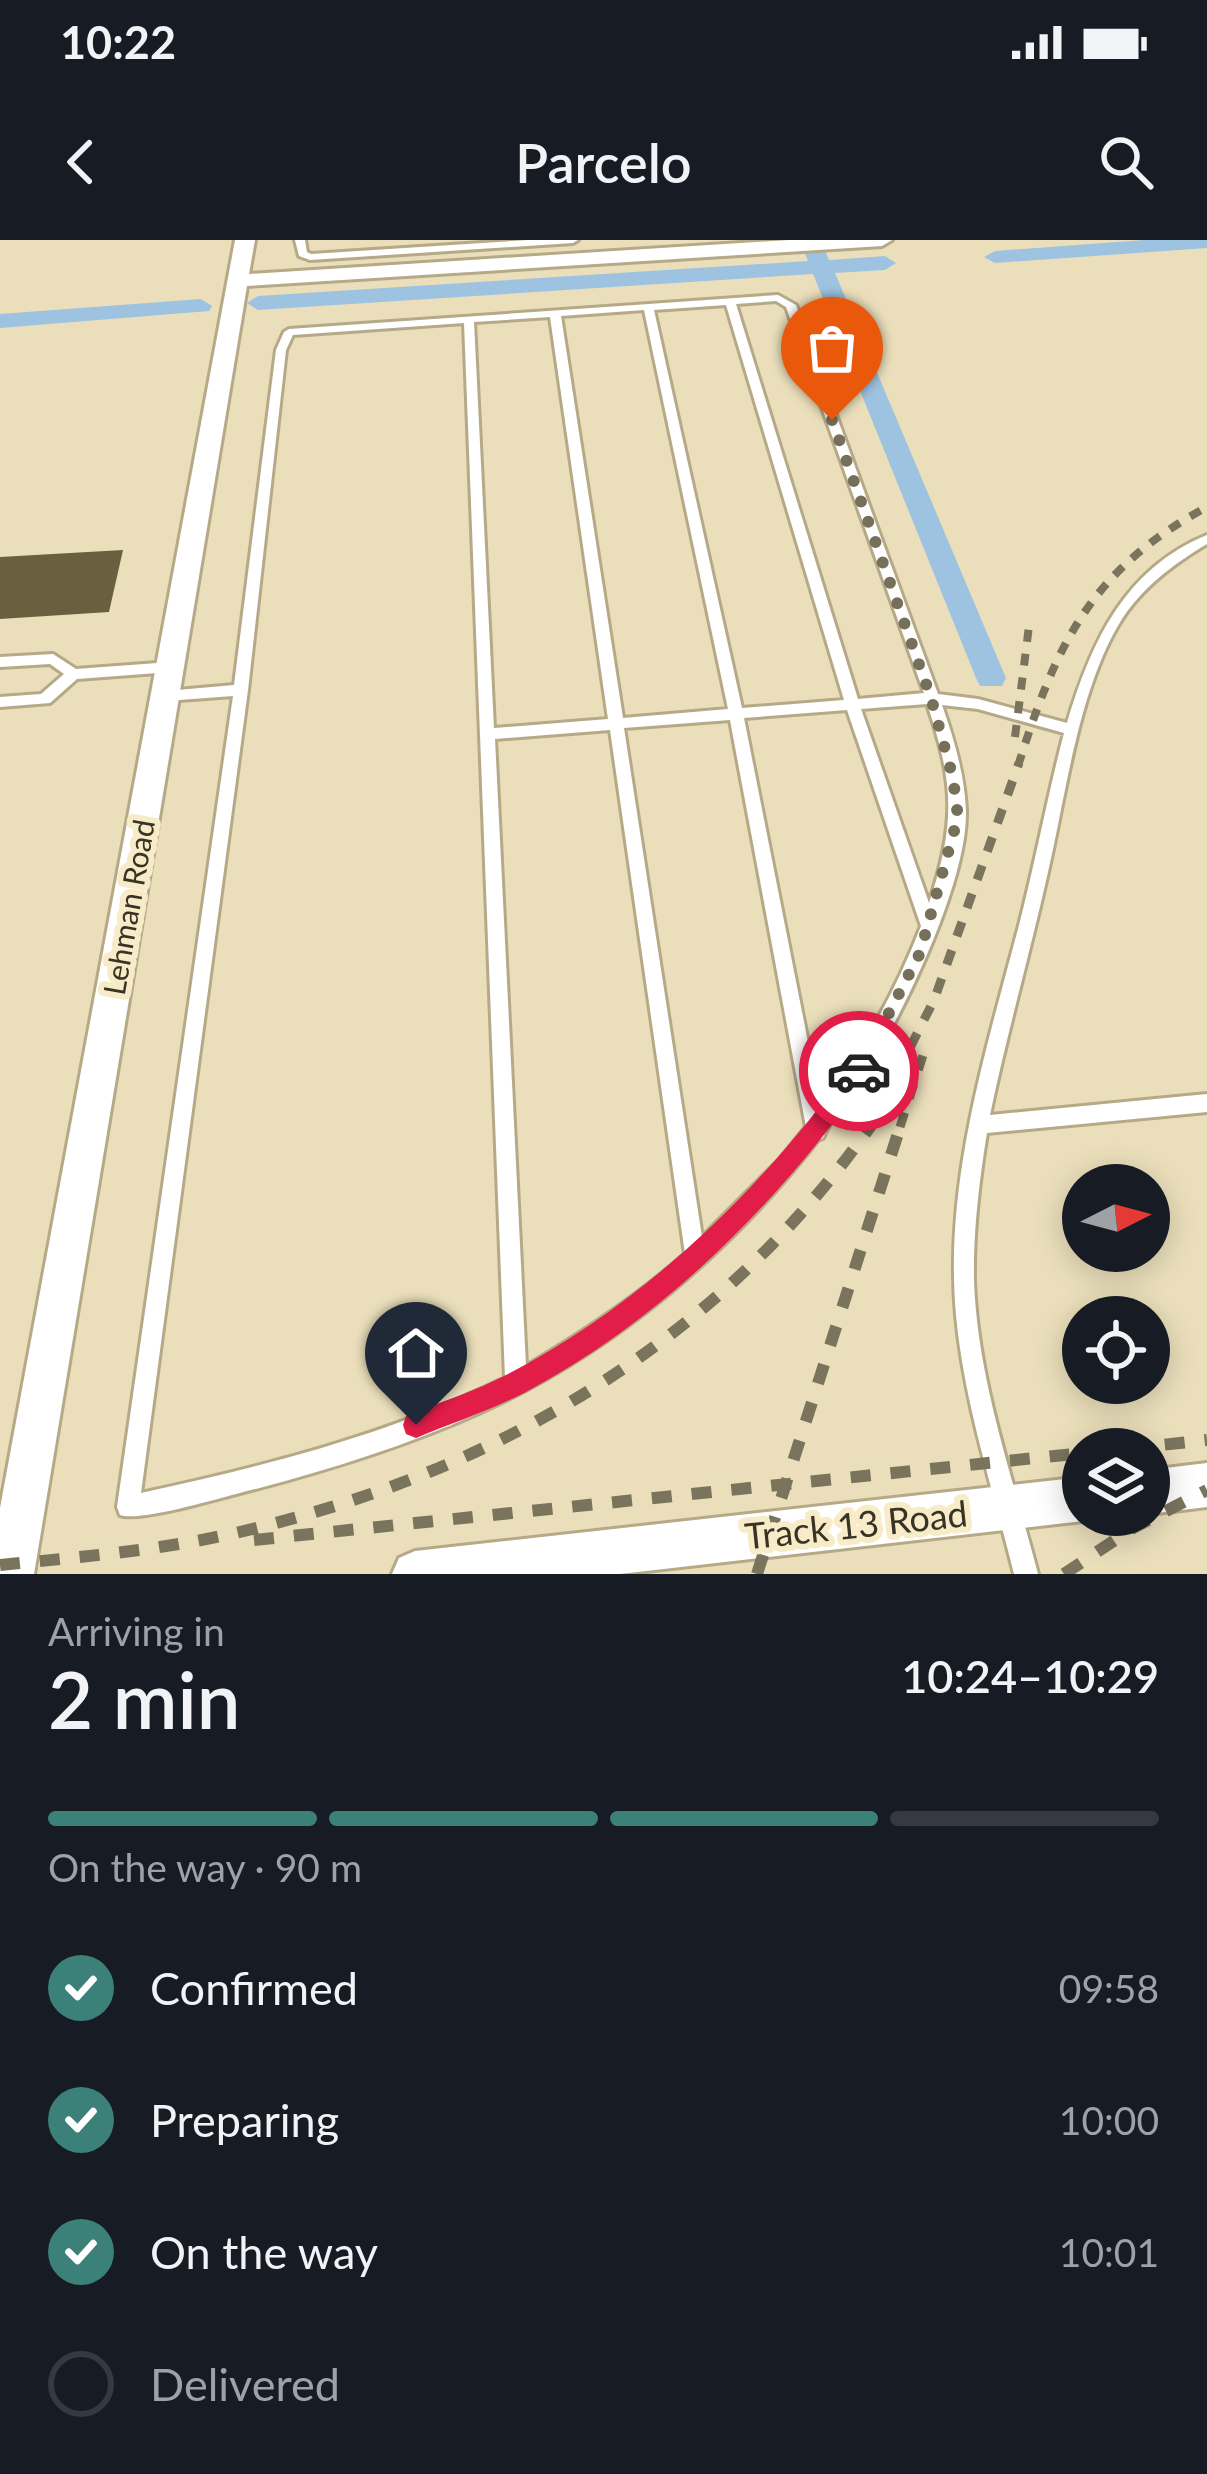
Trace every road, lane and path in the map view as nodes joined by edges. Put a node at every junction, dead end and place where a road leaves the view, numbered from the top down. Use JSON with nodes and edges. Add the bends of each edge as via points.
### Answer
{"nodes":[{"id":1,"x":245,"y":240,"type":"edge"},
{"id":2,"x":300,"y":240,"type":"edge"},
{"id":3,"x":573,"y":240,"type":"edge"},
{"id":4,"x":882,"y":240,"type":"edge"},
{"id":5,"x":237,"y":281,"type":"junction"},
{"id":6,"x":730,"y":301,"type":"junction"},
{"id":7,"x":648,"y":307,"type":"junction"},
{"id":8,"x":555,"y":313,"type":"junction"},
{"id":9,"x":469,"y":319,"type":"junction"},
{"id":10,"x":1207,"y":539,"type":"edge"},
{"id":11,"x":0,"y":662,"type":"edge"},
{"id":12,"x":73,"y":674,"type":"junction"},
{"id":13,"x":168,"y":682,"type":"junction"},
{"id":14,"x":241,"y":690,"type":"junction"},
{"id":15,"x":931,"y":698,"type":"junction"},
{"id":16,"x":0,"y":702,"type":"edge"},
{"id":17,"x":852,"y":704,"type":"junction"},
{"id":18,"x":736,"y":714,"type":"junction"},
{"id":19,"x":618,"y":724,"type":"junction"},
{"id":20,"x":1074,"y":730,"type":"junction"},
{"id":21,"x":488,"y":734,"type":"junction"},
{"id":22,"x":928,"y":926,"type":"junction"},
{"id":23,"x":1207,"y":1103,"type":"edge"},
{"id":24,"x":979,"y":1125,"type":"junction"},
{"id":25,"x":816,"y":1132,"type":"junction"},
{"id":26,"x":695,"y":1254,"type":"junction"},
{"id":27,"x":517,"y":1383,"type":"junction"},
{"id":28,"x":1207,"y":1485,"type":"edge"},
{"id":29,"x":1170,"y":1489,"type":"edge"},
{"id":30,"x":1062,"y":1501,"type":"edge"},
{"id":31,"x":1010,"y":1507,"type":"junction"},
{"id":32,"x":11,"y":1574,"type":"edge"},
{"id":33,"x":415,"y":1574,"type":"edge"},
{"id":34,"x":1026,"y":1574,"type":"edge"}],
"edges":[{"from":1,"to":5,"type":"street","name":"Lehman Road"},
{"from":2,"to":3,"type":"lane","via":[[310,256]]},
{"from":4,"to":5,"type":"street"},
{"from":5,"to":13,"type":"street","name":"Lehman Road"},
{"from":6,"to":7,"type":"lane"},
{"from":6,"to":15,"type":"lane","via":[[791,304]]},
{"from":6,"to":17,"type":"lane"},
{"from":7,"to":8,"type":"lane"},
{"from":7,"to":18,"type":"lane"},
{"from":8,"to":9,"type":"lane"},
{"from":8,"to":19,"type":"lane"},
{"from":9,"to":14,"type":"lane","via":[[284,338]]},
{"from":9,"to":21,"type":"lane"},
{"from":10,"to":20,"type":"lane","via":[[1134,595],[1108,630]]},
{"from":11,"to":12,"type":"lane","via":[[53,659]]},
{"from":12,"to":13,"type":"lane"},
{"from":12,"to":16,"type":"lane","via":[[45,699]]},
{"from":13,"to":14,"type":"lane"},
{"from":13,"to":32,"type":"street","name":"Lehman Road"},
{"from":14,"to":27,"type":"lane","via":[[128,1507],[244,1483],[382,1439]]},
{"from":15,"to":17,"type":"lane"},
{"from":15,"to":20,"type":"lane"},
{"from":15,"to":22,"type":"lane","via":[[958,817]]},
{"from":17,"to":18,"type":"lane"},
{"from":17,"to":22,"type":"lane"},
{"from":18,"to":19,"type":"lane"},
{"from":18,"to":25,"type":"lane"},
{"from":19,"to":21,"type":"lane"},
{"from":19,"to":26,"type":"lane"},
{"from":20,"to":24,"type":"lane"},
{"from":21,"to":27,"type":"lane"},
{"from":22,"to":25,"type":"lane","via":[[872,1053]]},
{"from":23,"to":24,"type":"lane"},
{"from":24,"to":31,"type":"lane","via":[[964,1278],[969,1342]]},
{"from":25,"to":26,"type":"lane"},
{"from":26,"to":27,"type":"lane","via":[[640,1303]]},
{"from":28,"to":29,"type":"street"},
{"from":30,"to":31,"type":"street","name":"Track 13 Road"},
{"from":31,"to":33,"type":"street","name":"Track 13 Road"},
{"from":31,"to":34,"type":"lane"}]}
